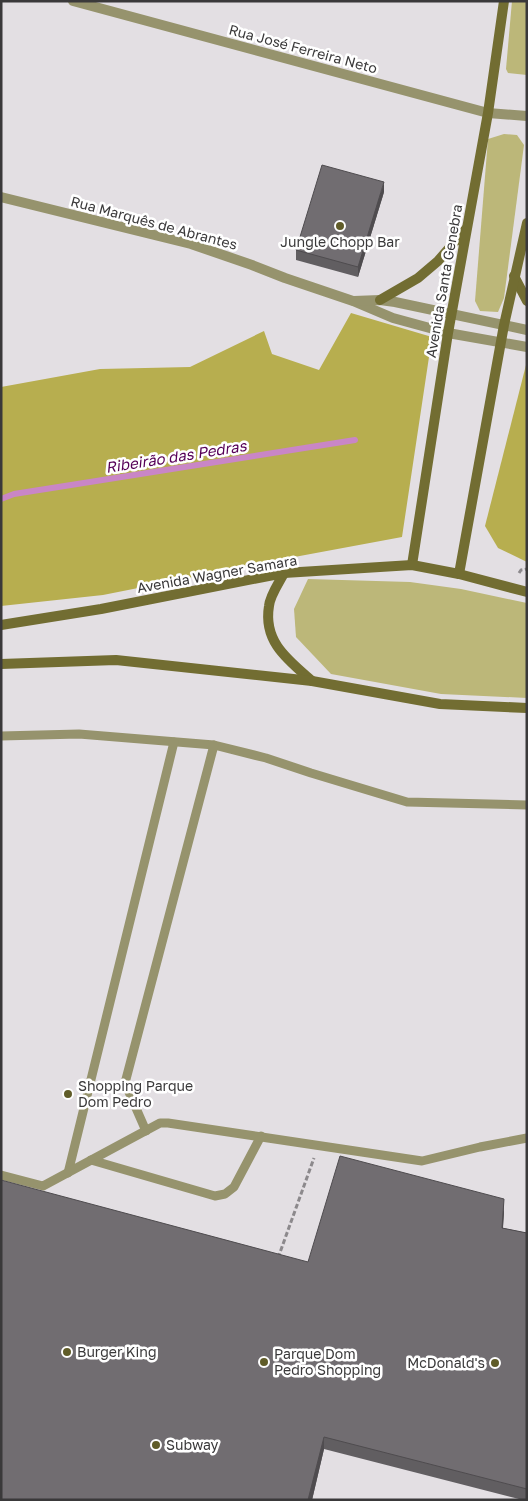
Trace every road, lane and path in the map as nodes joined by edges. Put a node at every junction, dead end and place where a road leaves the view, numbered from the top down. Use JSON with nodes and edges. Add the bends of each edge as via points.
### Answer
{"nodes":[{"id":1,"x":72,"y":1,"type":"edge"},
{"id":2,"x":504,"y":1,"type":"edge"},
{"id":3,"x":488,"y":113,"type":"junction"},
{"id":4,"x":527,"y":116,"type":"edge"},
{"id":5,"x":1,"y":197,"type":"edge"},
{"id":6,"x":527,"y":223,"type":"edge"},
{"id":7,"x":467,"y":228,"type":"junction"},
{"id":8,"x":514,"y":276,"type":"junction"},
{"id":9,"x":380,"y":300,"type":"junction"},
{"id":10,"x":353,"y":301,"type":"junction"},
{"id":11,"x":527,"y":301,"type":"edge"},
{"id":12,"x":452,"y":314,"type":"junction"},
{"id":13,"x":504,"y":325,"type":"junction"},
{"id":14,"x":527,"y":330,"type":"edge"},
{"id":15,"x":448,"y":333,"type":"junction"},
{"id":16,"x":501,"y":342,"type":"junction"},
{"id":17,"x":527,"y":347,"type":"edge"},
{"id":18,"x":412,"y":565,"type":"junction"},
{"id":19,"x":284,"y":574,"type":"junction"},
{"id":20,"x":459,"y":574,"type":"junction"},
{"id":21,"x":527,"y":592,"type":"edge"},
{"id":22,"x":1,"y":624,"type":"edge"},
{"id":23,"x":1,"y":664,"type":"edge"},
{"id":24,"x":312,"y":681,"type":"junction"},
{"id":25,"x":527,"y":708,"type":"edge"},
{"id":26,"x":1,"y":736,"type":"edge"},
{"id":27,"x":174,"y":742,"type":"junction"},
{"id":28,"x":214,"y":745,"type":"junction"},
{"id":29,"x":527,"y":805,"type":"edge"},
{"id":30,"x":146,"y":1131,"type":"junction"},
{"id":31,"x":261,"y":1136,"type":"junction"},
{"id":32,"x":527,"y":1138,"type":"edge"},
{"id":33,"x":318,"y":1147,"type":"junction"},
{"id":34,"x":91,"y":1160,"type":"junction"},
{"id":35,"x":68,"y":1173,"type":"junction"},
{"id":36,"x":1,"y":1175,"type":"edge"},
{"id":37,"x":276,"y":1266,"type":"edge"}],
"edges":[{"from":1,"to":3,"type":"street","name":"Rua José Ferreira Neto"},
{"from":2,"to":3,"type":"main road","name":"Avenida Santa Genebra"},
{"from":3,"to":4,"type":"street","name":"Rua José Ferreira Neto"},
{"from":3,"to":7,"type":"main road","name":"Avenida Santa Genebra"},
{"from":5,"to":10,"type":"street","name":"Rua Marquês de Abrantes","via":[[191,244]]},
{"from":6,"to":8,"type":"main road"},
{"from":7,"to":9,"type":"main road","via":[[418,278]]},
{"from":7,"to":12,"type":"main road","name":"Avenida Santa Genebra"},
{"from":8,"to":11,"type":"main road"},
{"from":8,"to":13,"type":"main road"},
{"from":9,"to":10,"type":"street","name":"Rua Marquês de Abrantes"},
{"from":9,"to":12,"type":"street","name":"Rua Marquês de Abrantes"},
{"from":10,"to":15,"type":"street","name":"Rua Marquês de Abrantes","via":[[393,318]]},
{"from":12,"to":13,"type":"street","name":"Rua Marquês de Abrantes"},
{"from":12,"to":15,"type":"main road","name":"Avenida Santa Genebra"},
{"from":13,"to":14,"type":"street","name":"Rua Marquês de Abrantes"},
{"from":13,"to":16,"type":"main road"},
{"from":15,"to":16,"type":"street","name":"Rua Marquês de Abrantes"},
{"from":15,"to":18,"type":"main road","name":"Avenida Santa Genebra"},
{"from":16,"to":17,"type":"street","name":"Rua Marquês de Abrantes"},
{"from":16,"to":20,"type":"main road"},
{"from":18,"to":19,"type":"main road","name":"Avenida Wagner Samara"},
{"from":18,"to":20,"type":"main road","name":"Avenida Wagner Samara"},
{"from":19,"to":22,"type":"main road","name":"Avenida Wagner Samara","via":[[101,609]]},
{"from":19,"to":24,"type":"main road","via":[[269,605],[269,630],[281,654]]},
{"from":20,"to":21,"type":"main road","name":"Avenida Wagner Samara"},
{"from":23,"to":24,"type":"main road","via":[[116,660]]},
{"from":24,"to":25,"type":"main road","via":[[440,704]]},
{"from":26,"to":27,"type":"lane","via":[[79,734]]},
{"from":27,"to":28,"type":"lane"},
{"from":27,"to":35,"type":"lane"},
{"from":28,"to":29,"type":"lane","via":[[406,802]]},
{"from":28,"to":30,"type":"lane","via":[[125,1082]]},
{"from":30,"to":31,"type":"lane","via":[[160,1123],[168,1123]]},
{"from":30,"to":34,"type":"lane"},
{"from":31,"to":33,"type":"lane"},
{"from":31,"to":34,"type":"lane","via":[[234,1187],[215,1196]]},
{"from":32,"to":33,"type":"lane","via":[[422,1162]]},
{"from":33,"to":37,"type":"path"},
{"from":34,"to":35,"type":"lane"},
{"from":35,"to":36,"type":"lane","via":[[43,1186]]}]}
